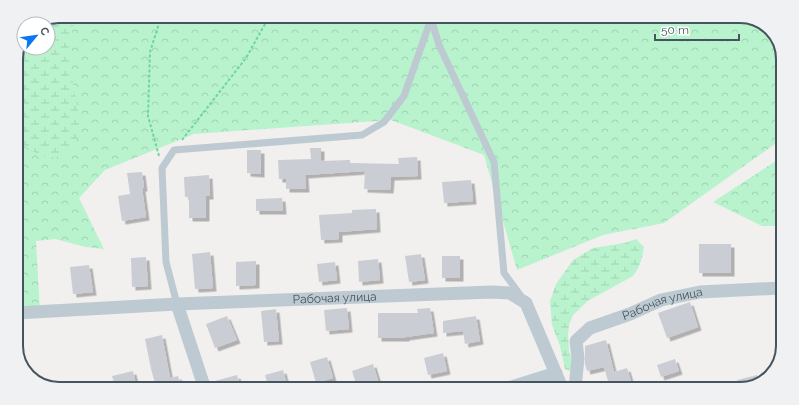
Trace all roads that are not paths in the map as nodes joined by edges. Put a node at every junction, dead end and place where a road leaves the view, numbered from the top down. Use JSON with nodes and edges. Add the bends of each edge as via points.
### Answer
{"nodes":[{"id":1,"x":430,"y":23,"type":"edge"},
{"id":2,"x":432,"y":23,"type":"edge"},
{"id":3,"x":776,"y":288,"type":"edge"},
{"id":4,"x":526,"y":303,"type":"junction"},
{"id":5,"x":178,"y":304,"type":"junction"},
{"id":6,"x":23,"y":313,"type":"edge"},
{"id":7,"x":556,"y":373,"type":"junction"},
{"id":8,"x":203,"y":382,"type":"edge"},
{"id":9,"x":527,"y":382,"type":"edge"},
{"id":10,"x":560,"y":382,"type":"edge"},
{"id":11,"x":576,"y":382,"type":"edge"}],
"edges":[{"from":1,"to":5,"type":"lane","via":[[404,96],[384,122],[362,135],[174,150],[162,168],[166,262]]},
{"from":2,"to":4,"type":"lane","via":[[494,162],[504,273]]},
{"from":3,"to":11,"type":"street","name":"Рабочая улица","via":[[700,292],[661,300],[590,328],[576,341],[578,358]]},
{"from":4,"to":5,"type":"street","name":"Рабочая улица","via":[[510,293],[492,292]]},
{"from":4,"to":7,"type":"street"},
{"from":5,"to":6,"type":"street","name":"Рабочая улица"},
{"from":5,"to":8,"type":"street"},
{"from":7,"to":9,"type":"street"},
{"from":7,"to":10,"type":"street"}]}
